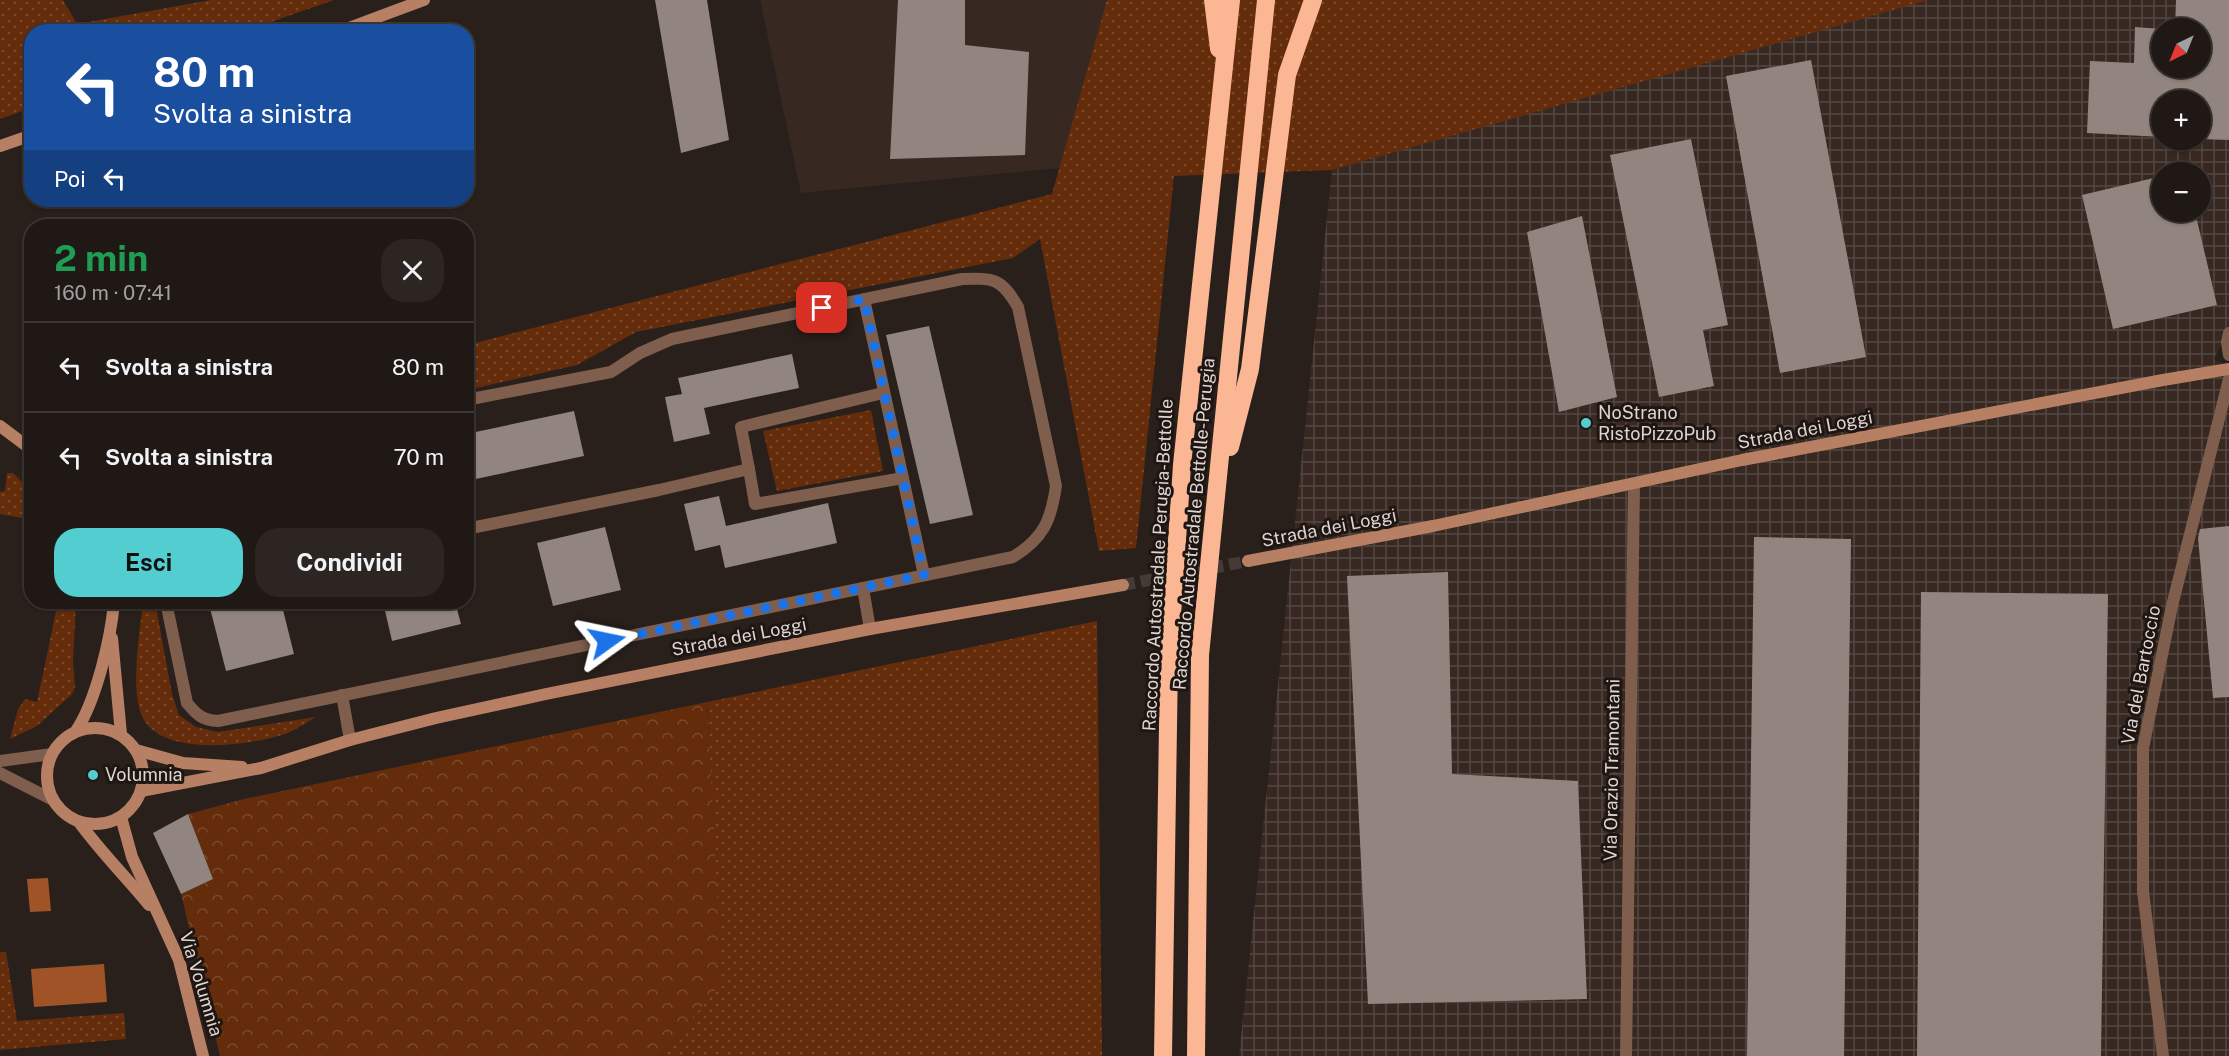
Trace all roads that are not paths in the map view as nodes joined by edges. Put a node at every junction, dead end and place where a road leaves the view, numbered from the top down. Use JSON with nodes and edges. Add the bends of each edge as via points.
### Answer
{"nodes":[{"id":1,"x":424,"y":0,"type":"edge"},
{"id":2,"x":1213,"y":0,"type":"edge"},
{"id":3,"x":1231,"y":0,"type":"edge"},
{"id":4,"x":1266,"y":0,"type":"edge"},
{"id":5,"x":1313,"y":0,"type":"edge"},
{"id":6,"x":360,"y":24,"type":"edge"},
{"id":7,"x":1222,"y":78,"type":"junction"},
{"id":8,"x":24,"y":138,"type":"edge"},
{"id":9,"x":0,"y":145,"type":"edge"},
{"id":10,"x":864,"y":299,"type":"junction"},
{"id":11,"x":2229,"y":333,"type":"edge"},
{"id":12,"x":2229,"y":355,"type":"edge"},
{"id":13,"x":2229,"y":369,"type":"edge"},
{"id":14,"x":2229,"y":379,"type":"edge"},
{"id":15,"x":883,"y":393,"type":"junction"},
{"id":16,"x":474,"y":398,"type":"edge"},
{"id":17,"x":0,"y":426,"type":"edge"},
{"id":18,"x":24,"y":444,"type":"edge"},
{"id":19,"x":749,"y":469,"type":"junction"},
{"id":20,"x":903,"y":478,"type":"junction"},
{"id":21,"x":1634,"y":484,"type":"junction"},
{"id":22,"x":1215,"y":510,"type":"junction"},
{"id":23,"x":474,"y":527,"type":"edge"},
{"id":24,"x":1248,"y":561,"type":"tunnel mouth"},
{"id":25,"x":924,"y":575,"type":"junction"},
{"id":26,"x":1123,"y":585,"type":"tunnel mouth"},
{"id":27,"x":863,"y":588,"type":"junction"},
{"id":28,"x":113,"y":609,"type":"edge"},
{"id":29,"x":167,"y":609,"type":"edge"},
{"id":30,"x":870,"y":629,"type":"junction"},
{"id":31,"x":111,"y":631,"type":"junction"},
{"id":32,"x":342,"y":695,"type":"junction"},
{"id":33,"x":76,"y":731,"type":"junction"},
{"id":34,"x":121,"y":734,"type":"junction"},
{"id":35,"x":350,"y":740,"type":"junction"},
{"id":36,"x":136,"y":750,"type":"junction"},
{"id":37,"x":52,"y":754,"type":"junction"},
{"id":38,"x":0,"y":761,"type":"edge"},
{"id":39,"x":261,"y":768,"type":"junction"},
{"id":40,"x":0,"y":773,"type":"edge"},
{"id":41,"x":141,"y":792,"type":"junction"},
{"id":42,"x":53,"y":800,"type":"junction"},
{"id":43,"x":121,"y":817,"type":"junction"},
{"id":44,"x":79,"y":822,"type":"junction"},
{"id":45,"x":163,"y":922,"type":"junction"},
{"id":46,"x":203,"y":1056,"type":"edge"},
{"id":47,"x":1163,"y":1056,"type":"edge"},
{"id":48,"x":1196,"y":1056,"type":"edge"},
{"id":49,"x":1626,"y":1056,"type":"edge"},
{"id":50,"x":2163,"y":1056,"type":"edge"}],
"edges":[{"from":1,"to":6,"type":"street"},
{"from":2,"to":7,"type":"highway"},
{"from":3,"to":7,"type":"highway"},
{"from":4,"to":22,"type":"highway","name":"Raccordo Autostradale Bettolle-Perugia"},
{"from":5,"to":22,"type":"highway","via":[[1287,75],[1250,369]]},
{"from":7,"to":47,"type":"highway","name":"Raccordo Autostradale Perugia-Bettolle","via":[[1182,465],[1169,660]]},
{"from":8,"to":9,"type":"street"},
{"from":10,"to":15,"type":"street"},
{"from":10,"to":16,"type":"street","via":[[672,339],[611,372]]},
{"from":10,"to":25,"type":"street","via":[[962,279],[990,279],[1007,290],[1018,307],[1056,486],[1053,509],[1045,529],[1031,546],[1013,557]]},
{"from":11,"to":12,"type":"street"},
{"from":13,"to":21,"type":"street","name":"Strada dei Loggi","via":[[1742,460]]},
{"from":14,"to":50,"type":"street","name":"Via del Bartoccio","via":[[2172,606],[2143,748],[2143,891]]},
{"from":15,"to":19,"type":"street","via":[[741,427]]},
{"from":15,"to":20,"type":"street"},
{"from":17,"to":18,"type":"street"},
{"from":19,"to":20,"type":"street","via":[[755,504]]},
{"from":19,"to":23,"type":"street"},
{"from":20,"to":25,"type":"street"},
{"from":21,"to":24,"type":"street","name":"Strada dei Loggi"},
{"from":21,"to":49,"type":"street","name":"Via Orazio Tramontani"},
{"from":22,"to":48,"type":"highway","name":"Raccordo Autostradale Bettolle-Perugia","via":[[1200,655]]},
{"from":25,"to":27,"type":"street"},
{"from":26,"to":30,"type":"street","name":"Strada dei Loggi"},
{"from":27,"to":30,"type":"street"},
{"from":27,"to":32,"type":"street"},
{"from":28,"to":31,"type":"street"},
{"from":29,"to":32,"type":"street","via":[[187,702],[205,720],[218,721]]},
{"from":30,"to":35,"type":"street","name":"Strada dei Loggi","via":[[546,694]]},
{"from":31,"to":33,"type":"street","via":[[86,716]]},
{"from":31,"to":34,"type":"street"},
{"from":32,"to":35,"type":"street"},
{"from":33,"to":34,"type":"street","via":[[99,727]]},
{"from":33,"to":37,"type":"street","via":[[62,740]]},
{"from":34,"to":36,"type":"street"},
{"from":35,"to":39,"type":"street","name":"Strada dei Loggi"},
{"from":36,"to":39,"type":"street","name":"Strada dei Loggi","via":[[183,763]]},
{"from":36,"to":41,"type":"street","via":[[143,770]]},
{"from":37,"to":38,"type":"street"},
{"from":37,"to":42,"type":"street","via":[[47,777]]},
{"from":39,"to":41,"type":"street","name":"Strada dei Loggi"},
{"from":40,"to":42,"type":"street"},
{"from":41,"to":43,"type":"street"},
{"from":42,"to":44,"type":"street"},
{"from":43,"to":44,"type":"street","via":[[108,823]]},
{"from":43,"to":45,"type":"street","name":"Via Volumnia","via":[[132,857]]},
{"from":44,"to":45,"type":"street","name":"Via Volumnia"},
{"from":45,"to":46,"type":"street","name":"Via Volumnia","via":[[179,960]]}]}
